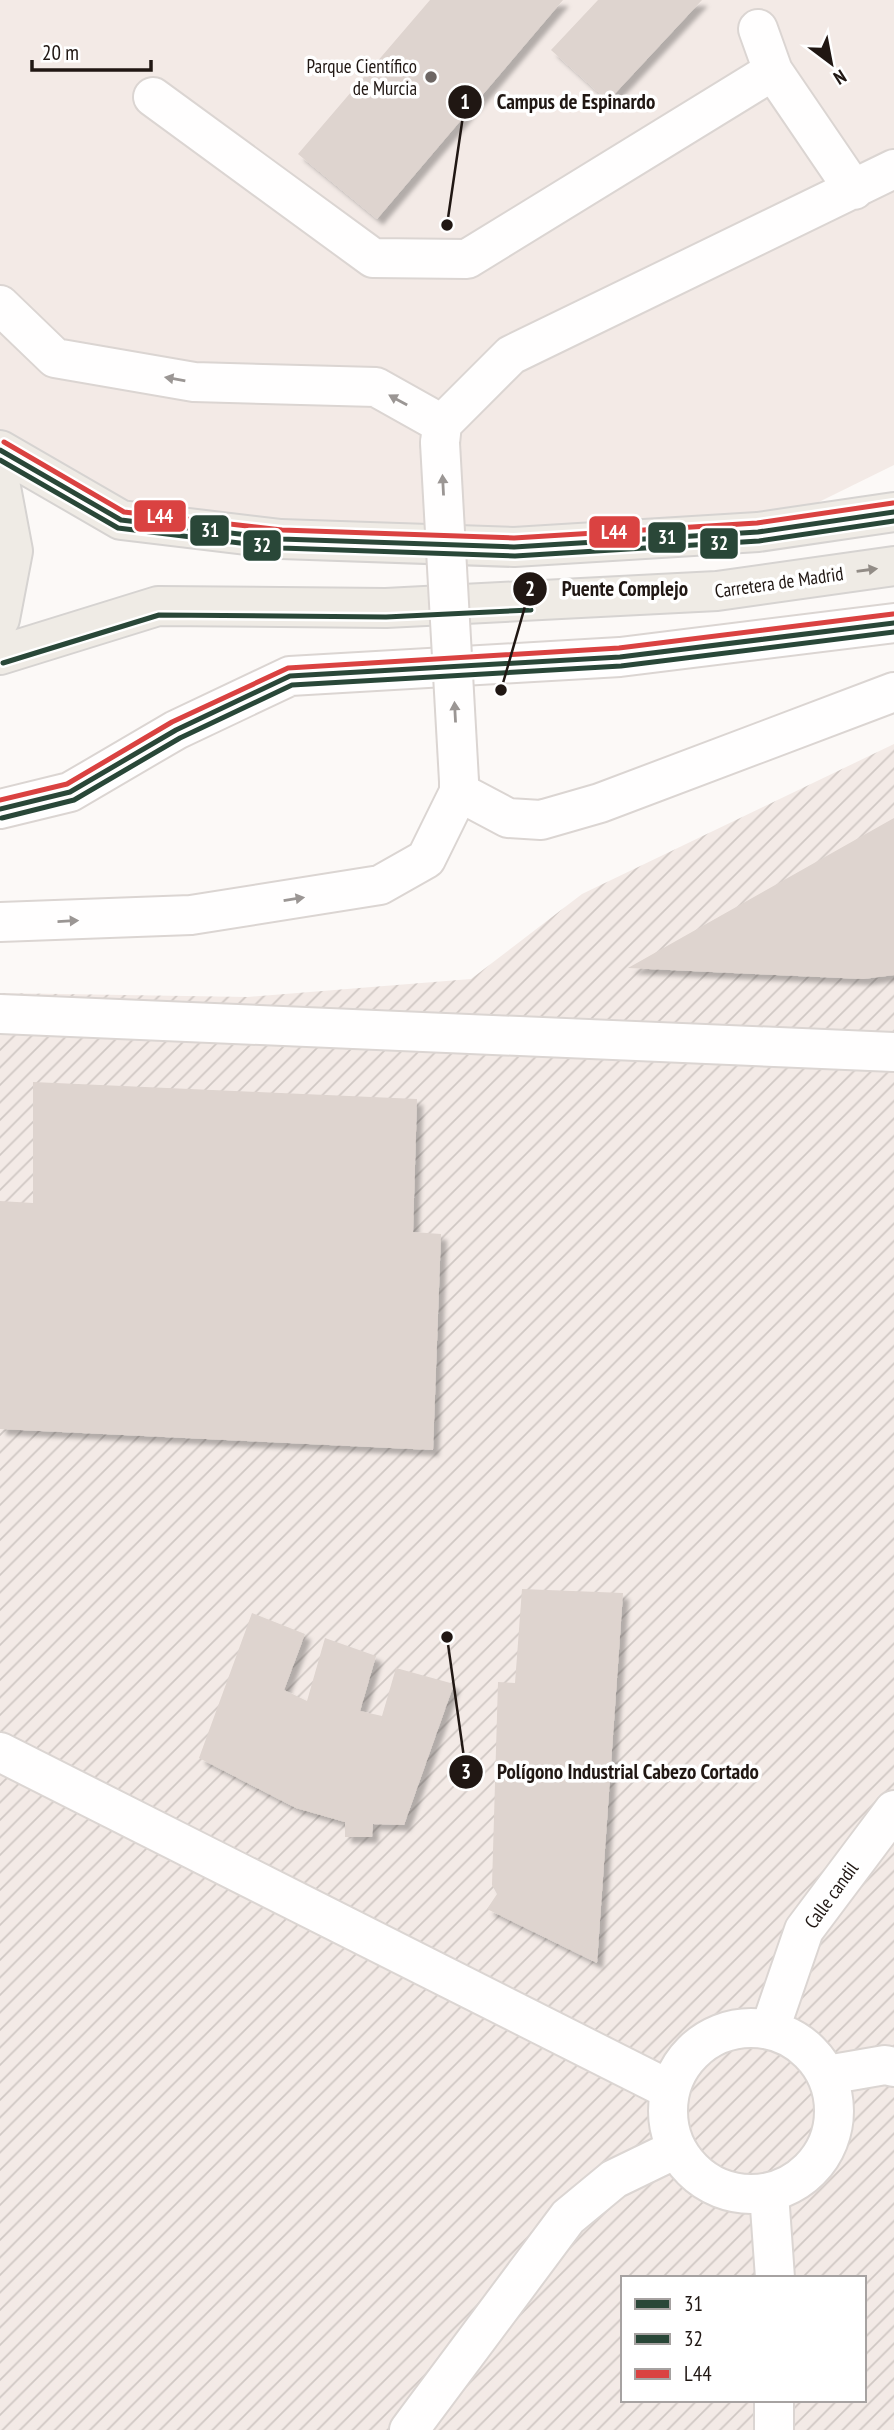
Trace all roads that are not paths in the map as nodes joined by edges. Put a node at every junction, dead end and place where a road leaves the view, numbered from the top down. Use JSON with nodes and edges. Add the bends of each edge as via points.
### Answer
{"nodes":[{"id":1,"x":758,"y":30,"type":"dead end"},
{"id":2,"x":773,"y":71,"type":"junction"},
{"id":3,"x":153,"y":97,"type":"dead end"},
{"id":4,"x":894,"y":169,"type":"edge"},
{"id":5,"x":854,"y":190,"type":"junction"},
{"id":6,"x":0,"y":305,"type":"edge"},
{"id":7,"x":441,"y":433,"type":"junction"},
{"id":8,"x":0,"y":450,"type":"edge"},
{"id":9,"x":0,"y":482,"type":"edge"},
{"id":10,"x":894,"y":512,"type":"edge"},
{"id":11,"x":894,"y":566,"type":"edge"},
{"id":12,"x":0,"y":619,"type":"edge"},
{"id":13,"x":894,"y":623,"type":"edge"},
{"id":14,"x":0,"y":655,"type":"edge"},
{"id":15,"x":894,"y":692,"type":"edge"},
{"id":16,"x":459,"y":786,"type":"junction"},
{"id":17,"x":0,"y":808,"type":"edge"},
{"id":18,"x":0,"y":922,"type":"edge"},
{"id":19,"x":0,"y":1014,"type":"edge"},
{"id":20,"x":894,"y":1052,"type":"edge"},
{"id":21,"x":0,"y":1752,"type":"edge"},
{"id":22,"x":894,"y":1810,"type":"edge"},
{"id":23,"x":770,"y":2029,"type":"junction"},
{"id":24,"x":894,"y":2067,"type":"edge"},
{"id":25,"x":827,"y":2075,"type":"junction"},
{"id":26,"x":670,"y":2090,"type":"junction"},
{"id":27,"x":676,"y":2149,"type":"junction"},
{"id":28,"x":769,"y":2193,"type":"junction"},
{"id":29,"x":775,"y":2276,"type":"edge"},
{"id":30,"x":774,"y":2402,"type":"edge"},
{"id":31,"x":409,"y":2430,"type":"edge"},
{"id":32,"x":775,"y":2430,"type":"edge"}],
"edges":[{"from":1,"to":2,"type":"street"},
{"from":2,"to":3,"type":"street","via":[[467,259],[373,258]]},
{"from":2,"to":5,"type":"street"},
{"from":4,"to":5,"type":"street"},
{"from":5,"to":7,"type":"street","via":[[511,355]]},
{"from":7,"to":6,"type":"street","one_way":true,"via":[[376,387],[194,382],[55,359]]},
{"from":16,"to":7,"type":"street","one_way":true,"bridge":true},
{"from":8,"to":10,"type":"main road","via":[[121,520],[281,540],[514,547],[758,532]]},
{"from":9,"to":12,"type":"main road","via":[[13,551]]},
{"from":14,"to":11,"type":"main road","name":"Carretera de Madrid","one_way":true,"via":[[158,606],[386,608],[717,592]]},
{"from":13,"to":17,"type":"street","via":[[620,657],[290,676],[176,730],[69,792]]},
{"from":15,"to":16,"type":"street","via":[[600,803],[541,820],[508,818]]},
{"from":18,"to":16,"type":"street","one_way":true,"via":[[191,915],[380,885],[426,859]]},
{"from":19,"to":20,"type":"street"},
{"from":21,"to":26,"type":"street"},
{"from":22,"to":23,"type":"street","name":"Calle candil","via":[[804,1930]]},
{"from":23,"to":25,"type":"street","via":[[797,2041]]},
{"from":23,"to":26,"type":"street","via":[[734,2029],[704,2042],[681,2065]]},
{"from":24,"to":25,"type":"street"},
{"from":25,"to":28,"type":"street","via":[[834,2124],[822,2156],[799,2179]]},
{"from":26,"to":27,"type":"street","via":[[669,2129]]},
{"from":27,"to":28,"type":"street","via":[[705,2181],[734,2193]]},
{"from":27,"to":31,"type":"street","via":[[614,2179],[568,2217]]},
{"from":28,"to":29,"type":"street"},
{"from":30,"to":32,"type":"street"}]}
